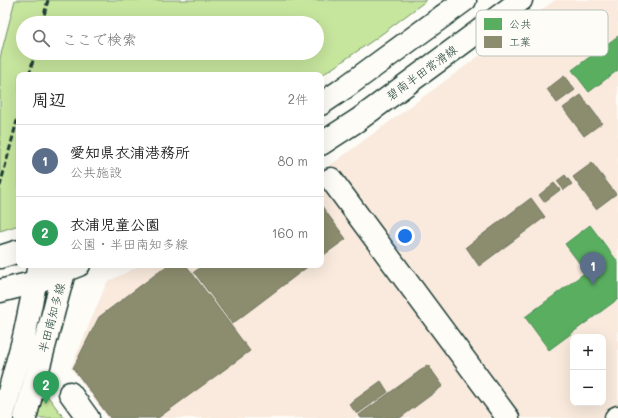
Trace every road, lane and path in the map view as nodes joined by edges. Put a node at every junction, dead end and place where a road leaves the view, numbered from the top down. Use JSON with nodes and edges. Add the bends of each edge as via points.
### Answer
{"nodes":[{"id":1,"x":465,"y":0,"type":"edge"},
{"id":2,"x":521,"y":0,"type":"edge"},
{"id":3,"x":507,"y":10,"type":"edge"},
{"id":4,"x":476,"y":33,"type":"edge"},
{"id":5,"x":324,"y":102,"type":"edge"},
{"id":6,"x":324,"y":142,"type":"edge"},
{"id":7,"x":331,"y":179,"type":"dead end"},
{"id":8,"x":16,"y":252,"type":"edge"},
{"id":9,"x":0,"y":257,"type":"edge"},
{"id":10,"x":64,"y":268,"type":"edge"},
{"id":11,"x":70,"y":268,"type":"edge"},
{"id":12,"x":37,"y":273,"type":"edge"},
{"id":13,"x":0,"y":291,"type":"edge"},
{"id":14,"x":70,"y":394,"type":"dead end"},
{"id":15,"x":2,"y":418,"type":"edge"},
{"id":16,"x":25,"y":418,"type":"edge"},
{"id":17,"x":88,"y":418,"type":"edge"},
{"id":18,"x":508,"y":418,"type":"edge"}],
"edges":[{"from":1,"to":5,"type":"main road"},
{"from":2,"to":3,"type":"main road","name":"碧南半田常滑線"},
{"from":4,"to":6,"type":"main road","name":"碧南半田常滑線"},
{"from":7,"to":18,"type":"main road"},
{"from":8,"to":9,"type":"main road"},
{"from":10,"to":12,"type":"main road"},
{"from":11,"to":16,"type":"main road","name":"半田南知多線"},
{"from":12,"to":13,"type":"main road"},
{"from":12,"to":15,"type":"main road","name":"半田南知多線","via":[[24,336]]},
{"from":14,"to":17,"type":"main road"}]}
